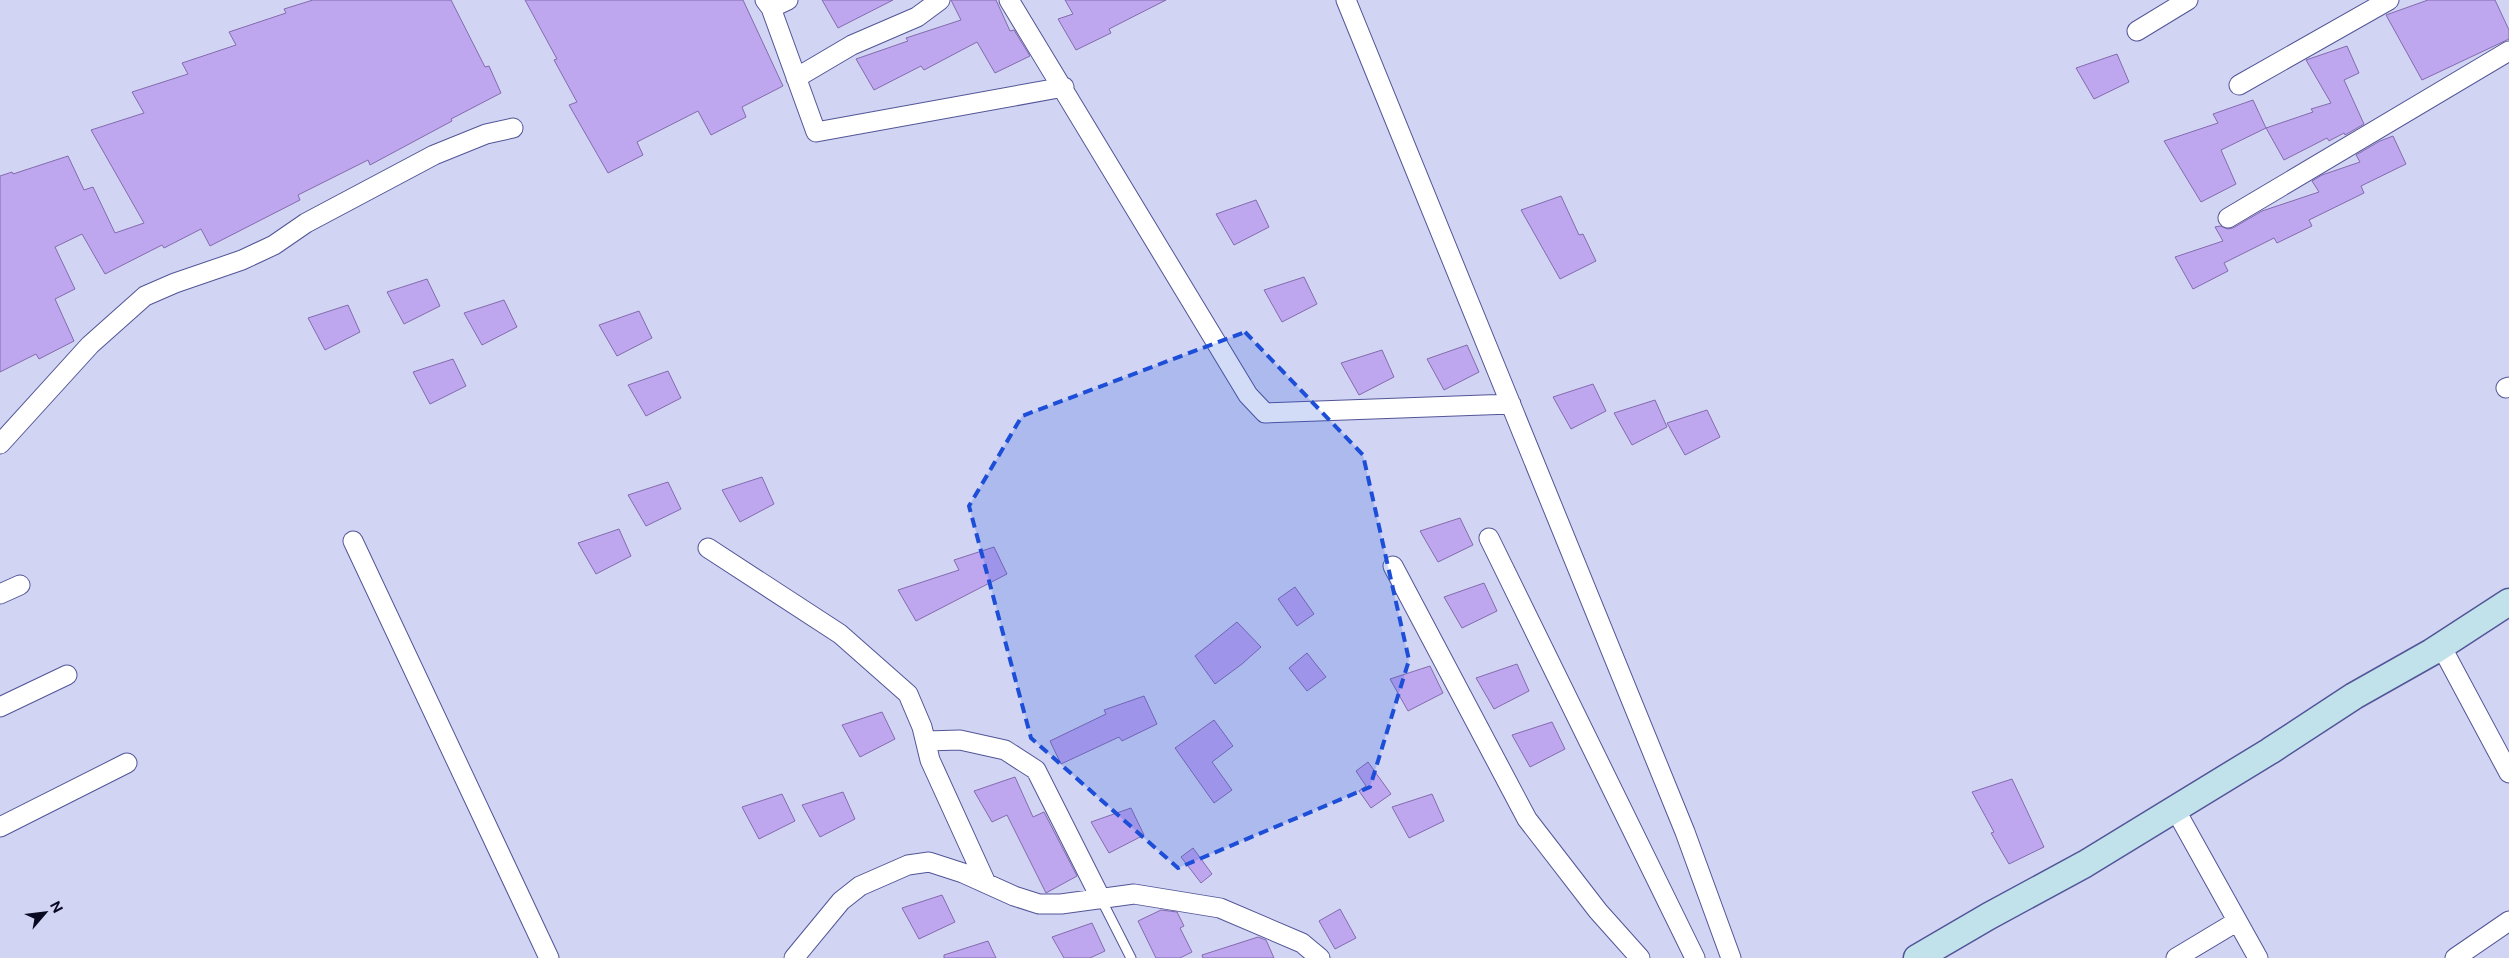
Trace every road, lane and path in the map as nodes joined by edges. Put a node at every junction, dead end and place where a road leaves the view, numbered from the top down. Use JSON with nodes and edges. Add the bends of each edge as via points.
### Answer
{"nodes":[{"id":1,"x":788,"y":0,"type":"edge"},
{"id":2,"x":940,"y":0,"type":"edge"},
{"id":3,"x":1009,"y":0,"type":"edge"},
{"id":4,"x":1346,"y":0,"type":"edge"},
{"id":5,"x":2188,"y":0,"type":"edge"},
{"id":6,"x":2389,"y":0,"type":"edge"},
{"id":7,"x":768,"y":4,"type":"edge"},
{"id":8,"x":2137,"y":31,"type":"dead end"},
{"id":9,"x":2509,"y":51,"type":"edge"},
{"id":10,"x":796,"y":78,"type":"junction"},
{"id":11,"x":2239,"y":85,"type":"dead end"},
{"id":12,"x":1064,"y":87,"type":"junction"},
{"id":13,"x":513,"y":128,"type":"dead end"},
{"id":14,"x":2228,"y":218,"type":"dead end"},
{"id":15,"x":1511,"y":404,"type":"junction"},
{"id":16,"x":0,"y":444,"type":"edge"},
{"id":17,"x":1489,"y":538,"type":"dead end"},
{"id":18,"x":353,"y":541,"type":"dead end"},
{"id":19,"x":708,"y":548,"type":"dead end"},
{"id":20,"x":1393,"y":566,"type":"dead end"},
{"id":21,"x":20,"y":585,"type":"dead end"},
{"id":22,"x":0,"y":594,"type":"edge"},
{"id":23,"x":2509,"y":602,"type":"edge"},
{"id":24,"x":2442,"y":646,"type":"junction"},
{"id":25,"x":67,"y":675,"type":"dead end"},
{"id":26,"x":0,"y":708,"type":"edge"},
{"id":27,"x":926,"y":741,"type":"junction"},
{"id":28,"x":127,"y":763,"type":"dead end"},
{"id":29,"x":2509,"y":773,"type":"edge"},
{"id":30,"x":2175,"y":809,"type":"junction"},
{"id":31,"x":0,"y":827,"type":"edge"},
{"id":32,"x":986,"y":883,"type":"junction"},
{"id":33,"x":1101,"y":899,"type":"junction"},
{"id":34,"x":2509,"y":921,"type":"edge"},
{"id":35,"x":2236,"y":922,"type":"junction"},
{"id":36,"x":549,"y":958,"type":"edge"},
{"id":37,"x":794,"y":958,"type":"edge"},
{"id":38,"x":1130,"y":958,"type":"edge"},
{"id":39,"x":1320,"y":958,"type":"edge"},
{"id":40,"x":1640,"y":958,"type":"edge"},
{"id":41,"x":1695,"y":958,"type":"edge"},
{"id":42,"x":1731,"y":958,"type":"edge"},
{"id":43,"x":1917,"y":958,"type":"edge"},
{"id":44,"x":2176,"y":958,"type":"edge"},
{"id":45,"x":2258,"y":958,"type":"edge"},
{"id":46,"x":2455,"y":958,"type":"edge"}],
"edges":[{"from":1,"to":7,"type":"street"},
{"from":2,"to":10,"type":"street","via":[[917,17],[852,44]]},
{"from":3,"to":12,"type":"street"},
{"from":4,"to":15,"type":"street"},
{"from":5,"to":8,"type":"street"},
{"from":6,"to":11,"type":"street"},
{"from":7,"to":10,"type":"street"},
{"from":9,"to":14,"type":"street"},
{"from":10,"to":12,"type":"street","via":[[816,132]]},
{"from":12,"to":15,"type":"street","via":[[1248,395],[1265,413]]},
{"from":13,"to":16,"type":"street","via":[[486,134],[434,155],[306,223],[274,246],[145,296],[90,345]]},
{"from":15,"to":42,"type":"street","via":[[1685,832]]},
{"from":17,"to":41,"type":"street"},
{"from":18,"to":36,"type":"street"},
{"from":19,"to":27,"type":"street","via":[[840,634],[883,670],[908,694]]},
{"from":20,"to":40,"type":"street","via":[[1527,819],[1598,912]]},
{"from":21,"to":22,"type":"street"},
{"from":23,"to":24,"type":"street"},
{"from":24,"to":29,"type":"street"},
{"from":24,"to":30,"type":"street","via":[[2354,696]]},
{"from":25,"to":26,"type":"street"},
{"from":27,"to":32,"type":"street","via":[[930,760],[946,798]]},
{"from":27,"to":33,"type":"street","via":[[960,740],[1004,750],[1036,770]]},
{"from":28,"to":31,"type":"street"},
{"from":30,"to":35,"type":"street"},
{"from":30,"to":43,"type":"street"},
{"from":32,"to":33,"type":"street","via":[[1039,904]]},
{"from":32,"to":37,"type":"street","via":[[929,862],[908,865],[860,886],[841,902]]},
{"from":33,"to":38,"type":"lane"},
{"from":33,"to":39,"type":"street","via":[[1134,894],[1220,908],[1302,943]]},
{"from":34,"to":46,"type":"street"},
{"from":35,"to":44,"type":"street"},
{"from":35,"to":45,"type":"street"}]}
